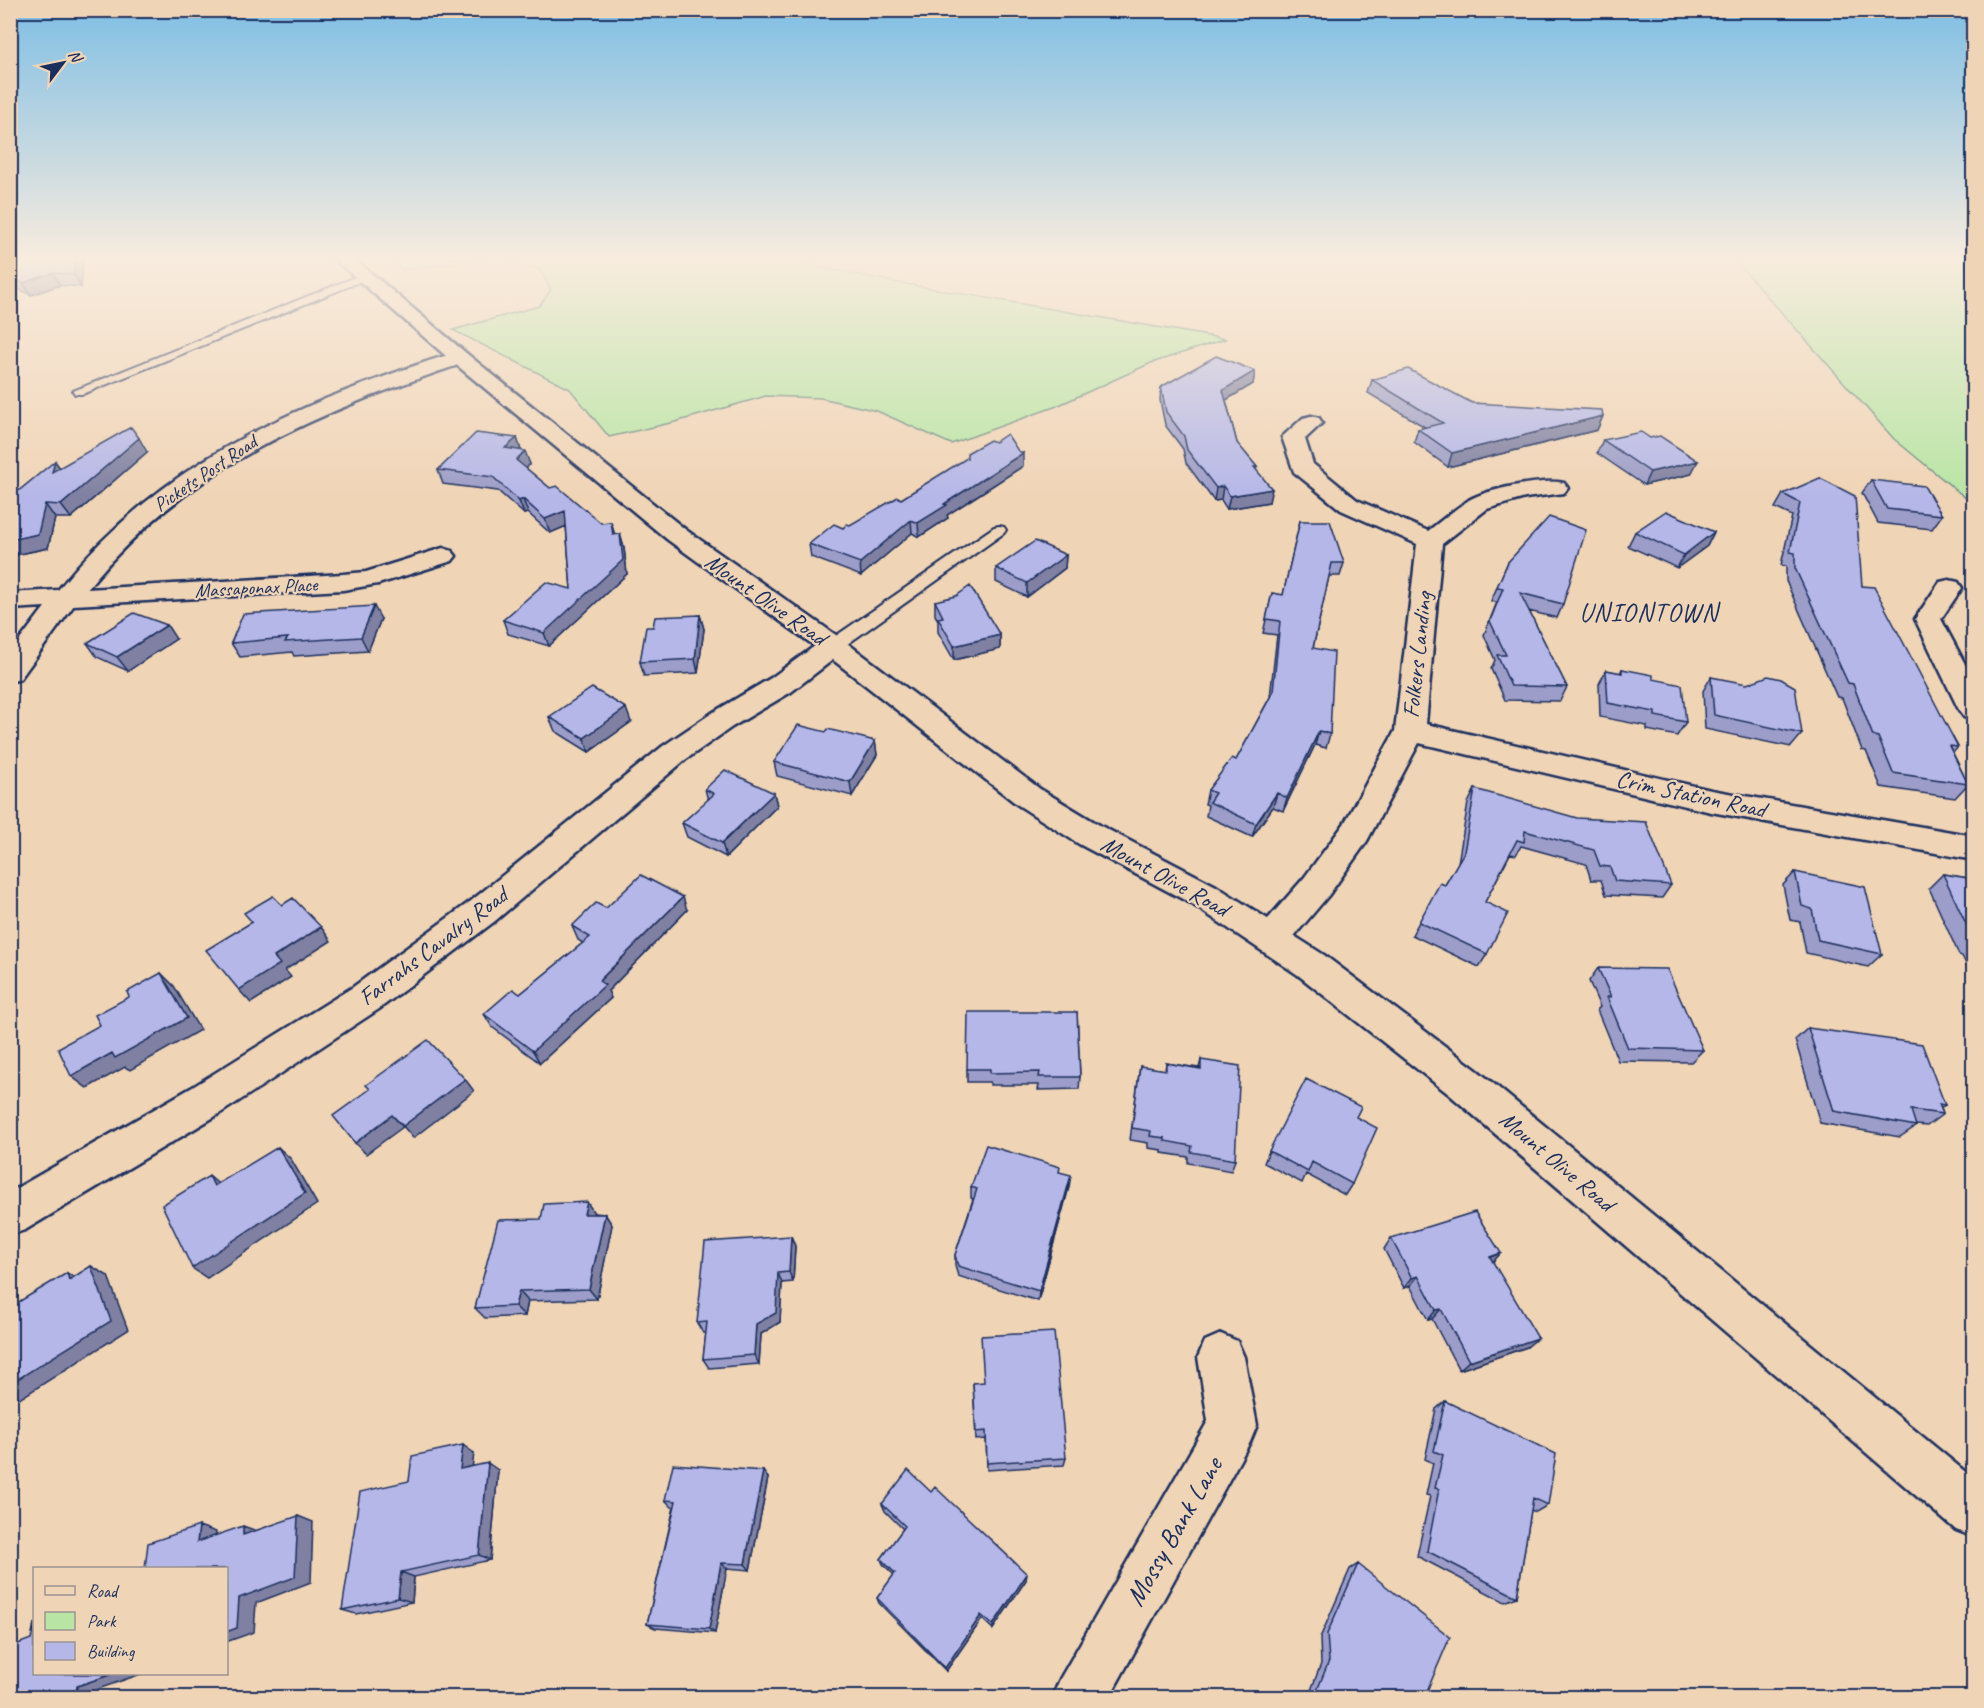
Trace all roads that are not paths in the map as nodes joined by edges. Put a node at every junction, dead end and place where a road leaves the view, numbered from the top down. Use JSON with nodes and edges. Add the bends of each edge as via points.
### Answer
{"nodes":[{"id":1,"x":213,"y":338,"type":"edge"},
{"id":2,"x":436,"y":338,"type":"edge"},
{"id":3,"x":460,"y":358,"type":"junction"},
{"id":4,"x":79,"y":392,"type":"dead end"},
{"id":5,"x":1311,"y":423,"type":"dead end"},
{"id":6,"x":1556,"y":488,"type":"dead end"},
{"id":7,"x":999,"y":530,"type":"dead end"},
{"id":8,"x":1430,"y":541,"type":"junction"},
{"id":9,"x":443,"y":556,"type":"dead end"},
{"id":10,"x":1949,"y":588,"type":"dead end"},
{"id":11,"x":66,"y":598,"type":"junction"},
{"id":12,"x":10,"y":602,"type":"edge"},
{"id":13,"x":833,"y":646,"type":"junction"},
{"id":14,"x":10,"y":673,"type":"edge"},
{"id":15,"x":1974,"y":710,"type":"edge"},
{"id":16,"x":1410,"y":731,"type":"junction"},
{"id":17,"x":1974,"y":848,"type":"edge"},
{"id":18,"x":1272,"y":938,"type":"junction"},
{"id":19,"x":10,"y":1215,"type":"edge"},
{"id":20,"x":1221,"y":1357,"type":"dead end"},
{"id":21,"x":1974,"y":1512,"type":"edge"},
{"id":22,"x":1079,"y":1698,"type":"edge"}],
"edges":[{"from":1,"to":4,"type":"lane"},
{"from":2,"to":3,"type":"street","name":"Mount Olive Road"},
{"from":3,"to":11,"type":"street","name":"Pickets Post Road","via":[[340,398],[228,454],[142,515]]},
{"from":3,"to":13,"type":"street","name":"Mount Olive Road","via":[[684,540]]},
{"from":5,"to":8,"type":"street","via":[[1293,437],[1302,467],[1349,505]]},
{"from":6,"to":8,"type":"street","via":[[1523,491],[1479,504]]},
{"from":7,"to":13,"type":"lane"},
{"from":8,"to":16,"type":"street","name":"Folkers Landing"},
{"from":9,"to":11,"type":"street","name":"Massaponax Place","via":[[369,579],[344,582]]},
{"from":10,"to":15,"type":"street","via":[[1928,619]]},
{"from":11,"to":12,"type":"street","name":"Massaponax Place"},
{"from":11,"to":14,"type":"street","name":"Pickets Post Road"},
{"from":13,"to":18,"type":"street","name":"Mount Olive Road","via":[[1029,797],[1090,835],[1204,895]]},
{"from":13,"to":19,"type":"street","name":"Farrahs Cavalry Road","via":[[788,680],[674,753],[483,911],[366,998],[205,1101]]},
{"from":16,"to":17,"type":"street","name":"Crim Station Road","via":[[1711,801]]},
{"from":16,"to":18,"type":"street","name":"Folkers Landing","via":[[1356,832]]},
{"from":18,"to":21,"type":"street","name":"Mount Olive Road","via":[[1464,1083]]},
{"from":20,"to":22,"type":"street","name":"Mossy Bank Lane","via":[[1233,1425]]}]}
